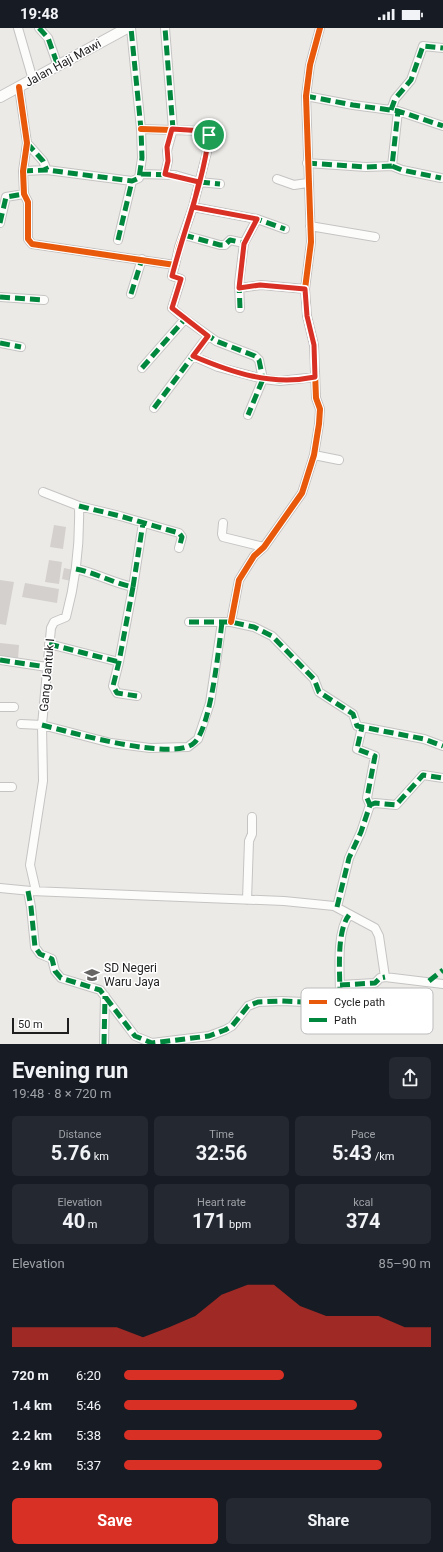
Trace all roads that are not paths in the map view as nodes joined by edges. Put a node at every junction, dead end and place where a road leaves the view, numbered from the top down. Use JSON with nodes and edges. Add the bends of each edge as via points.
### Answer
{"nodes":[{"id":1,"x":18,"y":28,"type":"edge"},
{"id":2,"x":39,"y":28,"type":"edge"},
{"id":3,"x":127,"y":28,"type":"edge"},
{"id":4,"x":131,"y":28,"type":"edge"},
{"id":5,"x":165,"y":28,"type":"edge"},
{"id":6,"x":320,"y":28,"type":"edge"},
{"id":7,"x":443,"y":48,"type":"edge"},
{"id":8,"x":58,"y":66,"type":"junction"},
{"id":9,"x":33,"y":80,"type":"junction"},
{"id":10,"x":19,"y":87,"type":"junction"},
{"id":11,"x":306,"y":96,"type":"junction"},
{"id":12,"x":0,"y":97,"type":"edge"},
{"id":13,"x":394,"y":110,"type":"junction"},
{"id":14,"x":443,"y":126,"type":"edge"},
{"id":15,"x":141,"y":129,"type":"junction"},
{"id":16,"x":172,"y":129,"type":"junction"},
{"id":17,"x":27,"y":143,"type":"junction"},
{"id":18,"x":307,"y":163,"type":"junction"},
{"id":19,"x":392,"y":166,"type":"junction"},
{"id":20,"x":47,"y":170,"type":"junction"},
{"id":21,"x":23,"y":171,"type":"junction"},
{"id":22,"x":140,"y":174,"type":"junction"},
{"id":23,"x":165,"y":174,"type":"junction"},
{"id":24,"x":441,"y":178,"type":"dead end"},
{"id":25,"x":277,"y":179,"type":"dead end"},
{"id":26,"x":132,"y":181,"type":"junction"},
{"id":27,"x":199,"y":182,"type":"junction"},
{"id":28,"x":307,"y":183,"type":"junction"},
{"id":29,"x":220,"y":184,"type":"dead end"},
{"id":30,"x":24,"y":194,"type":"junction"},
{"id":31,"x":193,"y":207,"type":"junction"},
{"id":32,"x":257,"y":219,"type":"junction"},
{"id":33,"x":0,"y":222,"type":"edge"},
{"id":34,"x":310,"y":226,"type":"junction"},
{"id":35,"x":285,"y":229,"type":"dead end"},
{"id":36,"x":184,"y":235,"type":"junction"},
{"id":37,"x":375,"y":238,"type":"dead end"},
{"id":38,"x":118,"y":240,"type":"dead end"},
{"id":39,"x":244,"y":244,"type":"junction"},
{"id":40,"x":142,"y":259,"type":"junction"},
{"id":41,"x":175,"y":265,"type":"junction"},
{"id":42,"x":239,"y":288,"type":"junction"},
{"id":43,"x":305,"y":289,"type":"junction"},
{"id":44,"x":131,"y":294,"type":"dead end"},
{"id":45,"x":0,"y":297,"type":"edge"},
{"id":46,"x":44,"y":300,"type":"dead end"},
{"id":47,"x":240,"y":308,"type":"dead end"},
{"id":48,"x":185,"y":319,"type":"junction"},
{"id":49,"x":208,"y":336,"type":"junction"},
{"id":50,"x":0,"y":345,"type":"edge"},
{"id":51,"x":21,"y":347,"type":"dead end"},
{"id":52,"x":193,"y":356,"type":"junction"},
{"id":53,"x":142,"y":368,"type":"dead end"},
{"id":54,"x":315,"y":377,"type":"junction"},
{"id":55,"x":263,"y":380,"type":"junction"},
{"id":56,"x":154,"y":408,"type":"dead end"},
{"id":57,"x":248,"y":415,"type":"dead end"},
{"id":58,"x":314,"y":455,"type":"junction"},
{"id":59,"x":339,"y":460,"type":"dead end"},
{"id":60,"x":43,"y":492,"type":"dead end"},
{"id":61,"x":79,"y":506,"type":"junction"},
{"id":62,"x":143,"y":523,"type":"junction"},
{"id":63,"x":223,"y":523,"type":"dead end"},
{"id":64,"x":264,"y":547,"type":"junction"},
{"id":65,"x":179,"y":548,"type":"dead end"},
{"id":66,"x":76,"y":569,"type":"junction"},
{"id":67,"x":133,"y":587,"type":"junction"},
{"id":68,"x":189,"y":622,"type":"dead end"},
{"id":69,"x":222,"y":622,"type":"junction"},
{"id":70,"x":231,"y":622,"type":"junction"},
{"id":71,"x":49,"y":644,"type":"junction"},
{"id":72,"x":0,"y":660,"type":"edge"},
{"id":73,"x":120,"y":662,"type":"junction"},
{"id":74,"x":48,"y":667,"type":"junction"},
{"id":75,"x":137,"y":696,"type":"dead end"},
{"id":76,"x":14,"y":707,"type":"dead end"},
{"id":77,"x":0,"y":708,"type":"edge"},
{"id":78,"x":21,"y":724,"type":"dead end"},
{"id":79,"x":42,"y":725,"type":"junction"},
{"id":80,"x":362,"y":727,"type":"junction"},
{"id":81,"x":443,"y":746,"type":"edge"},
{"id":82,"x":443,"y":778,"type":"edge"},
{"id":83,"x":0,"y":787,"type":"edge"},
{"id":84,"x":12,"y":787,"type":"dead end"},
{"id":85,"x":370,"y":805,"type":"junction"},
{"id":86,"x":252,"y":817,"type":"dead end"},
{"id":87,"x":0,"y":888,"type":"edge"},
{"id":88,"x":32,"y":891,"type":"junction"},
{"id":89,"x":246,"y":900,"type":"junction"},
{"id":90,"x":337,"y":907,"type":"junction"},
{"id":91,"x":349,"y":915,"type":"junction"},
{"id":92,"x":385,"y":976,"type":"junction"},
{"id":93,"x":443,"y":984,"type":"edge"},
{"id":94,"x":340,"y":985,"type":"junction"},
{"id":95,"x":340,"y":988,"type":"edge"},
{"id":96,"x":105,"y":996,"type":"junction"},
{"id":97,"x":301,"y":1002,"type":"edge"},
{"id":98,"x":104,"y":1044,"type":"edge"}],
"edges":[{"from":1,"to":9,"type":"street"},
{"from":2,"to":8,"type":"street","via":[[48,38]]},
{"from":3,"to":8,"type":"street","name":"Jalan Haji Mawi"},
{"from":4,"to":15,"type":"street"},
{"from":5,"to":16,"type":"street"},
{"from":6,"to":11,"type":"street","via":[[310,65]]},
{"from":7,"to":13,"type":"street","via":[[423,46],[410,80],[395,99]]},
{"from":8,"to":9,"type":"street","name":"Jalan Haji Mawi"},
{"from":9,"to":10,"type":"street","name":"Jalan Haji Mawi"},
{"from":10,"to":12,"type":"street","name":"Jalan Haji Mawi"},
{"from":10,"to":17,"type":"street"},
{"from":11,"to":13,"type":"street"},
{"from":11,"to":18,"type":"street"},
{"from":13,"to":14,"type":"street"},
{"from":13,"to":19,"type":"street"},
{"from":15,"to":16,"type":"street"},
{"from":15,"to":22,"type":"street"},
{"from":16,"to":23,"type":"street","via":[[167,147],[168,161]]},
{"from":16,"to":27,"type":"street","via":[[209,133]]},
{"from":17,"to":20,"type":"street"},
{"from":17,"to":21,"type":"street"},
{"from":18,"to":19,"type":"street"},
{"from":18,"to":28,"type":"street"},
{"from":19,"to":24,"type":"street"},
{"from":20,"to":21,"type":"street"},
{"from":20,"to":26,"type":"street"},
{"from":21,"to":30,"type":"street"},
{"from":22,"to":23,"type":"street"},
{"from":22,"to":26,"type":"street","via":[[139,178]]},
{"from":23,"to":27,"type":"street"},
{"from":25,"to":28,"type":"street","via":[[294,185]]},
{"from":26,"to":38,"type":"street"},
{"from":27,"to":29,"type":"street"},
{"from":27,"to":31,"type":"street"},
{"from":28,"to":34,"type":"street","via":[[311,203]]},
{"from":30,"to":33,"type":"street","via":[[6,197]]},
{"from":30,"to":40,"type":"street","via":[[28,202],[28,239],[32,244]]},
{"from":31,"to":32,"type":"street"},
{"from":31,"to":36,"type":"street"},
{"from":32,"to":35,"type":"street"},
{"from":32,"to":39,"type":"street"},
{"from":34,"to":37,"type":"street"},
{"from":34,"to":43,"type":"street","via":[[311,242]]},
{"from":36,"to":39,"type":"street","via":[[220,245],[225,245],[230,240]]},
{"from":36,"to":41,"type":"street"},
{"from":39,"to":42,"type":"street"},
{"from":40,"to":41,"type":"street"},
{"from":40,"to":44,"type":"street"},
{"from":41,"to":48,"type":"street","via":[[172,276],[181,279],[172,307]]},
{"from":42,"to":43,"type":"street","via":[[260,285]]},
{"from":42,"to":47,"type":"street"},
{"from":43,"to":54,"type":"street","via":[[307,316],[314,345]]},
{"from":45,"to":46,"type":"street"},
{"from":48,"to":49,"type":"street"},
{"from":48,"to":53,"type":"street"},
{"from":49,"to":52,"type":"street"},
{"from":49,"to":55,"type":"street","via":[[255,356],[259,360]]},
{"from":50,"to":51,"type":"street"},
{"from":52,"to":55,"type":"street","via":[[218,367]]},
{"from":52,"to":56,"type":"street"},
{"from":54,"to":55,"type":"street"},
{"from":54,"to":58,"type":"street","via":[[320,414]]},
{"from":55,"to":57,"type":"street"},
{"from":58,"to":59,"type":"street"},
{"from":58,"to":64,"type":"street","via":[[306,485],[298,501]]},
{"from":60,"to":61,"type":"street"},
{"from":61,"to":62,"type":"street"},
{"from":61,"to":66,"type":"street","name":"Gang Jantuk I","via":[[80,542]]},
{"from":62,"to":65,"type":"street","via":[[181,534]]},
{"from":62,"to":67,"type":"street"},
{"from":63,"to":64,"type":"street","via":[[223,537]]},
{"from":64,"to":70,"type":"street","via":[[254,556],[239,580]]},
{"from":66,"to":67,"type":"street"},
{"from":66,"to":71,"type":"street","name":"Gang Jantuk I","via":[[66,617],[52,624]]},
{"from":67,"to":73,"type":"street"},
{"from":68,"to":69,"type":"street"},
{"from":69,"to":70,"type":"street"},
{"from":69,"to":79,"type":"street","via":[[210,703],[201,733],[193,744],[182,748],[150,748],[111,743]]},
{"from":70,"to":80,"type":"street","via":[[254,627],[272,636],[312,677],[319,692],[346,708],[357,726]]},
{"from":71,"to":73,"type":"street"},
{"from":71,"to":74,"type":"street","name":"Gang Jantuk I"},
{"from":72,"to":74,"type":"street"},
{"from":73,"to":75,"type":"street","via":[[113,682],[114,688],[120,694]]},
{"from":74,"to":79,"type":"street","name":"Gang Jantuk I"},
{"from":76,"to":77,"type":"street"},
{"from":78,"to":79,"type":"street"},
{"from":79,"to":88,"type":"street","name":"Gang Jantuk I","via":[[43,781],[30,865]]},
{"from":80,"to":81,"type":"street","via":[[424,739]]},
{"from":80,"to":85,"type":"street","via":[[358,749],[376,756],[367,798]]},
{"from":82,"to":85,"type":"street","via":[[423,775],[396,804]]},
{"from":83,"to":84,"type":"street"},
{"from":85,"to":90,"type":"street","via":[[349,858]]},
{"from":86,"to":89,"type":"street"},
{"from":87,"to":88,"type":"street"},
{"from":88,"to":89,"type":"street"},
{"from":88,"to":96,"type":"street","name":"Gang Jantuk I","via":[[31,907],[36,950],[52,959],[55,971],[61,978],[96,988]]},
{"from":89,"to":90,"type":"street","via":[[307,902]]},
{"from":90,"to":91,"type":"street"},
{"from":91,"to":92,"type":"street","via":[[371,924],[378,931]]},
{"from":91,"to":94,"type":"street","via":[[344,921],[340,948]]},
{"from":92,"to":93,"type":"street"},
{"from":92,"to":94,"type":"street","via":[[375,983]]},
{"from":94,"to":95,"type":"street"},
{"from":96,"to":97,"type":"street","via":[[135,1036],[152,1043],[209,1036],[225,1030],[232,1026],[248,1006],[258,1002]]},
{"from":96,"to":98,"type":"street"}]}
